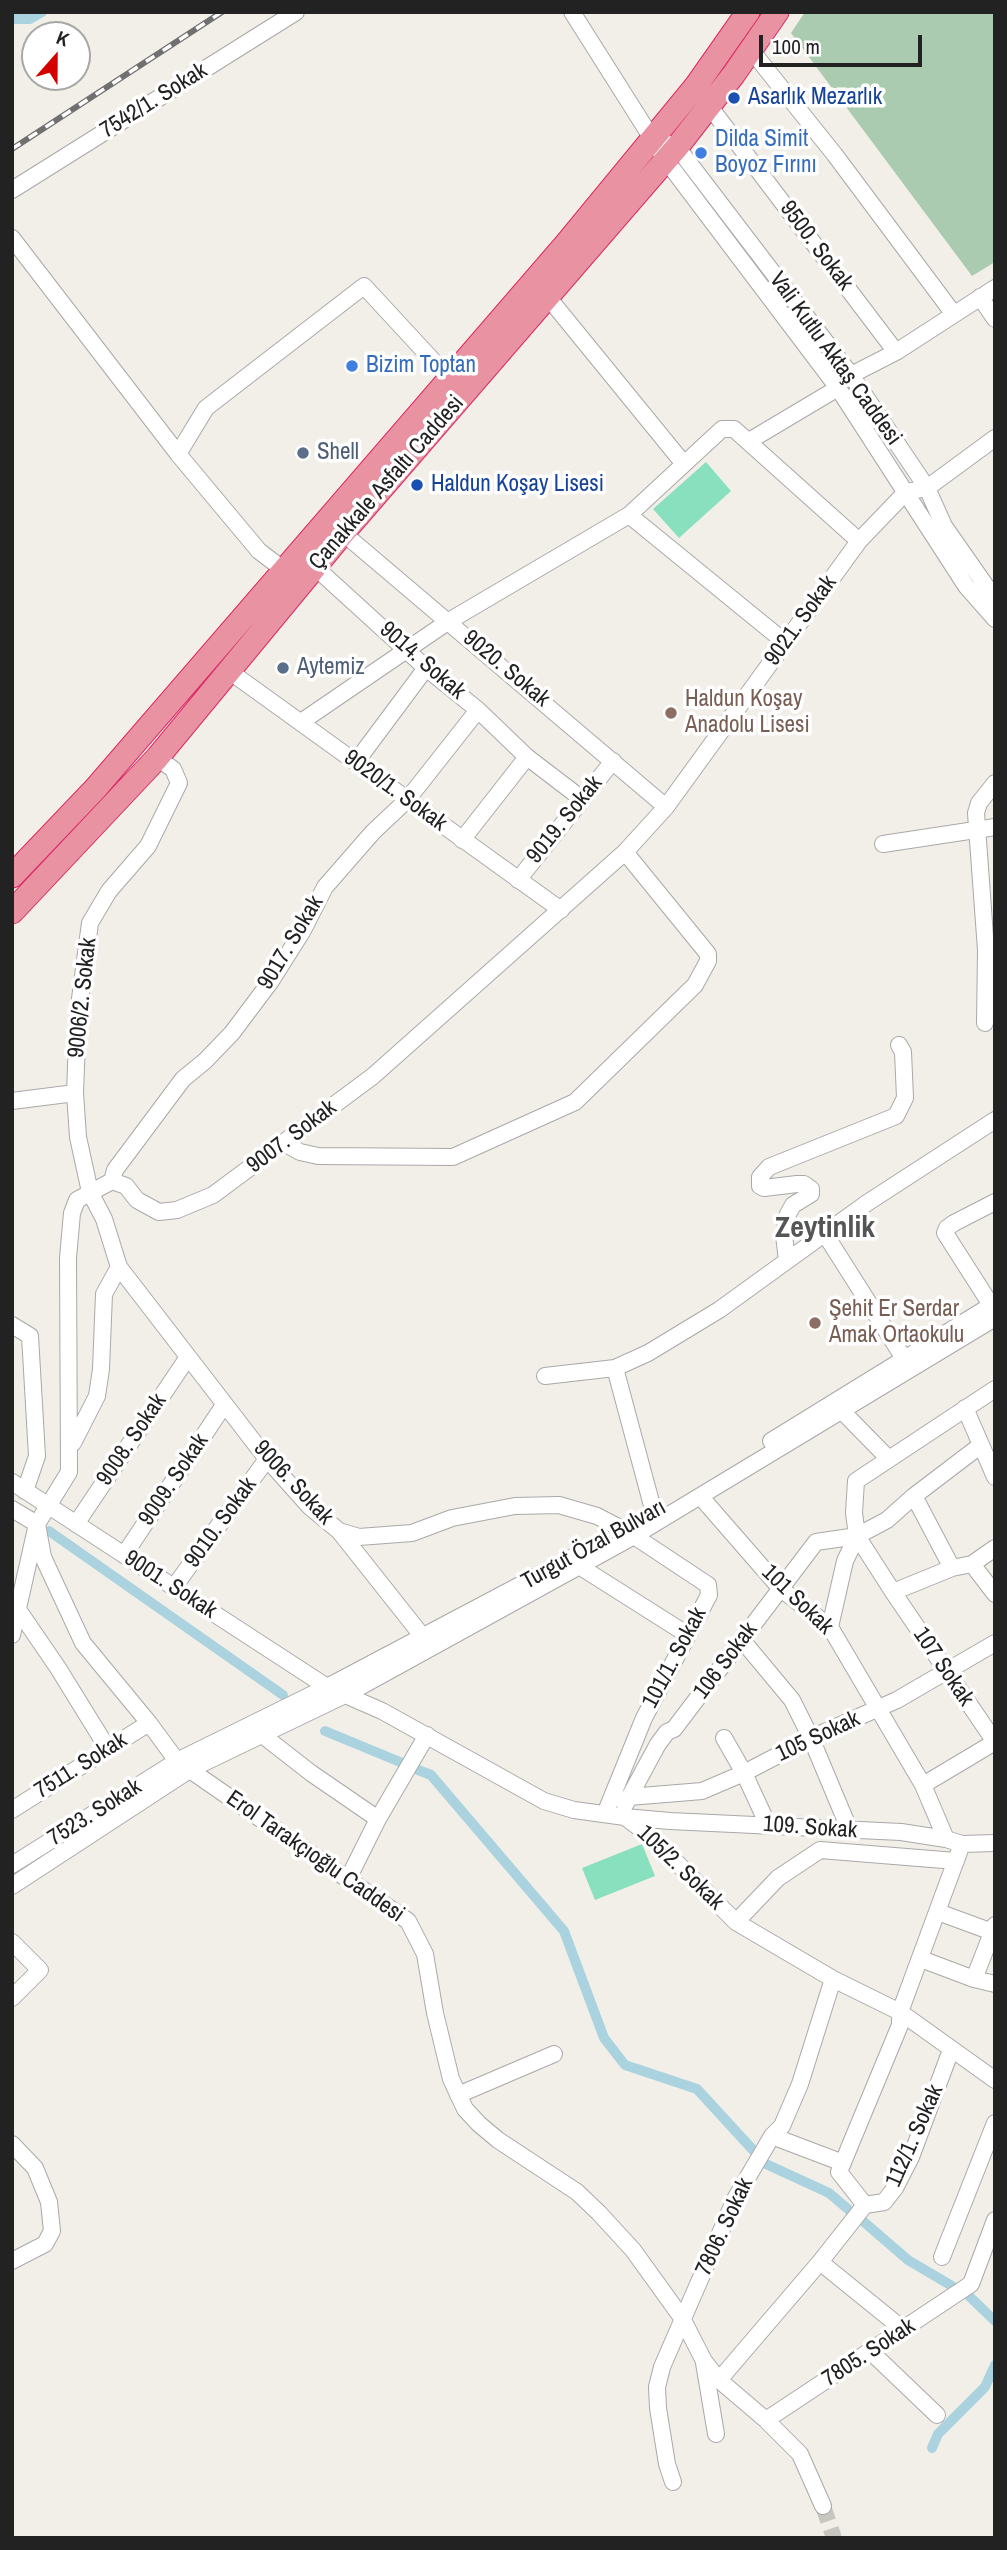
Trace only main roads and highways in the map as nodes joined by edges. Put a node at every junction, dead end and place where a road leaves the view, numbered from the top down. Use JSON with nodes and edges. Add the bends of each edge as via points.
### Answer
{"nodes":[{"id":1,"x":748,"y":12,"type":"edge"},
{"id":2,"x":777,"y":12,"type":"edge"},
{"id":3,"x":12,"y":876,"type":"edge"},
{"id":4,"x":12,"y":912,"type":"edge"}],
"edges":[{"from":1,"to":3,"type":"highway","name":"Çanakkale Asfaltı Caddesi","via":[[696,86],[557,254],[95,789]]},
{"from":2,"to":4,"type":"highway","name":"Çanakkale Asfaltı Caddesi","via":[[710,107],[343,533],[157,758]]}]}
